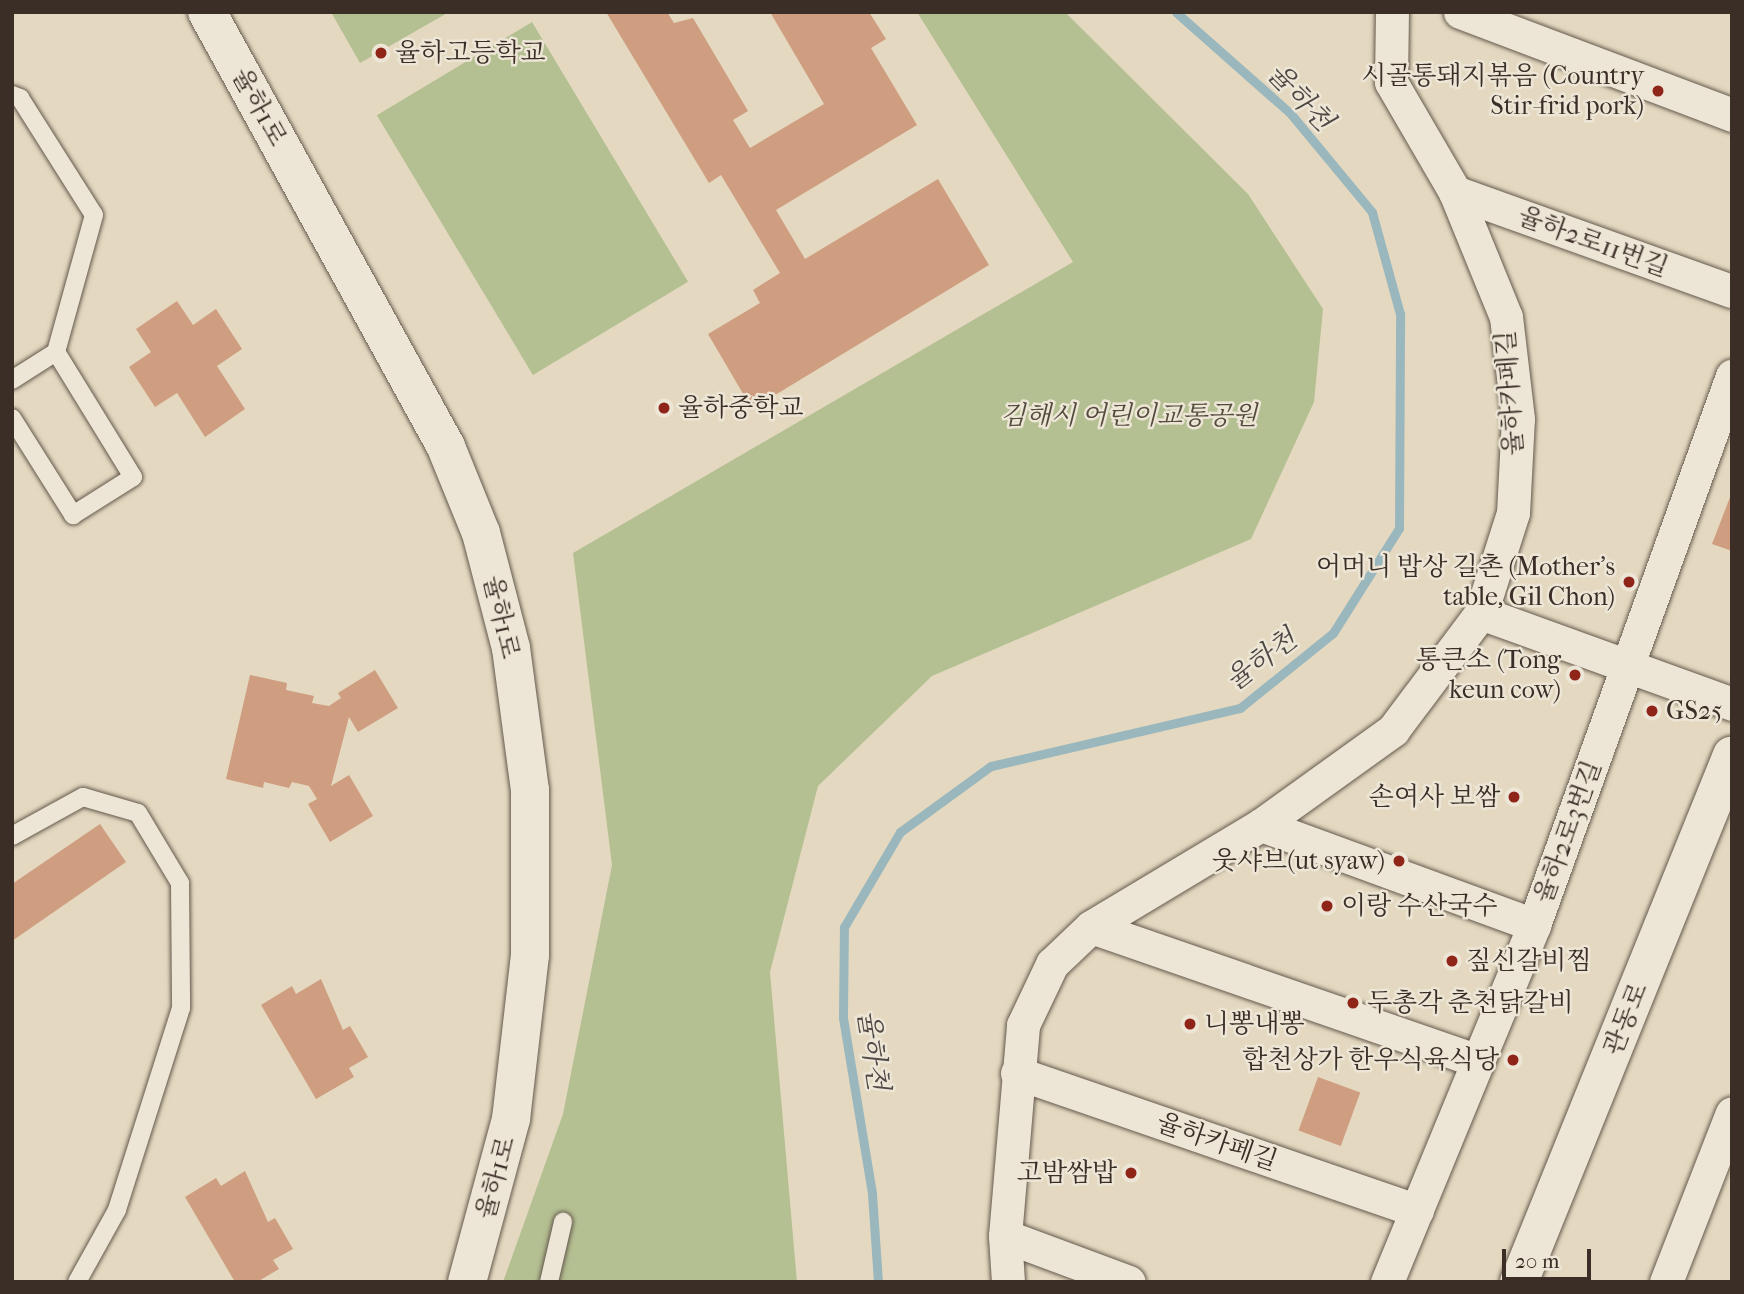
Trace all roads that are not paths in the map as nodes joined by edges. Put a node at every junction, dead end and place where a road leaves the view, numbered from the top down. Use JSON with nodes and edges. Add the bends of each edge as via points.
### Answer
{"nodes":[{"id":1,"x":207,"y":12,"type":"edge"},
{"id":2,"x":1392,"y":12,"type":"edge"},
{"id":3,"x":1460,"y":12,"type":"edge"},
{"id":4,"x":12,"y":94,"type":"edge"},
{"id":5,"x":1732,"y":114,"type":"edge"},
{"id":6,"x":1455,"y":192,"type":"junction"},
{"id":7,"x":1732,"y":291,"type":"edge"},
{"id":8,"x":56,"y":352,"type":"junction"},
{"id":9,"x":1732,"y":376,"type":"edge"},
{"id":10,"x":12,"y":380,"type":"edge"},
{"id":11,"x":12,"y":418,"type":"edge"},
{"id":12,"x":1480,"y":612,"type":"junction"},
{"id":13,"x":1628,"y":667,"type":"junction"},
{"id":14,"x":1732,"y":704,"type":"edge"},
{"id":15,"x":1732,"y":755,"type":"edge"},
{"id":16,"x":1261,"y":825,"type":"junction"},
{"id":17,"x":12,"y":836,"type":"edge"},
{"id":18,"x":1534,"y":925,"type":"junction"},
{"id":19,"x":1091,"y":927,"type":"junction"},
{"id":20,"x":1478,"y":1061,"type":"junction"},
{"id":21,"x":1017,"y":1073,"type":"junction"},
{"id":22,"x":1732,"y":1113,"type":"edge"},
{"id":23,"x":1417,"y":1211,"type":"junction"},
{"id":24,"x":563,"y":1222,"type":"dead end"},
{"id":25,"x":1005,"y":1236,"type":"junction"},
{"id":26,"x":473,"y":1279,"type":"edge"},
{"id":27,"x":77,"y":1282,"type":"edge"},
{"id":28,"x":549,"y":1282,"type":"edge"},
{"id":29,"x":1008,"y":1282,"type":"edge"},
{"id":30,"x":1129,"y":1282,"type":"edge"},
{"id":31,"x":1387,"y":1282,"type":"edge"},
{"id":32,"x":1519,"y":1282,"type":"edge"},
{"id":33,"x":1666,"y":1282,"type":"edge"}],
"edges":[{"from":1,"to":26,"type":"street","name":"율하1로","via":[[446,447],[481,533],[510,648],[530,790],[530,955],[511,1119]]},
{"from":2,"to":6,"type":"street","name":"율하카페길","via":[[1391,82]]},
{"from":3,"to":5,"type":"street"},
{"from":4,"to":8,"type":"lane","via":[[20,97],[93,215]]},
{"from":6,"to":7,"type":"street","name":"율하2로11번길"},
{"from":6,"to":12,"type":"street","name":"율하카페길","via":[[1506,317],[1518,419],[1513,513]]},
{"from":8,"to":10,"type":"lane"},
{"from":8,"to":11,"type":"lane","via":[[133,477],[73,515]]},
{"from":9,"to":13,"type":"street","name":"율하2로3번길"},
{"from":12,"to":13,"type":"street"},
{"from":12,"to":16,"type":"street","name":"율하카페길","via":[[1393,730]]},
{"from":13,"to":14,"type":"street"},
{"from":13,"to":18,"type":"street","name":"율하2로3번길"},
{"from":15,"to":32,"type":"street","name":"관동로"},
{"from":16,"to":18,"type":"street"},
{"from":16,"to":19,"type":"street","name":"율하카페길"},
{"from":17,"to":27,"type":"lane","via":[[83,797],[138,813],[180,883],[181,1008],[117,1210]]},
{"from":18,"to":20,"type":"street","name":"율하2로3번길"},
{"from":19,"to":20,"type":"street"},
{"from":19,"to":21,"type":"street","name":"율하카페길","via":[[1052,964],[1023,1025]]},
{"from":20,"to":23,"type":"street","name":"율하2로3번길"},
{"from":21,"to":23,"type":"street","name":"율하카페길"},
{"from":21,"to":25,"type":"street","name":"율하카페길"},
{"from":22,"to":33,"type":"street"},
{"from":23,"to":31,"type":"street","name":"율하2로3번길"},
{"from":24,"to":28,"type":"lane"},
{"from":25,"to":29,"type":"street","name":"율하카페길"},
{"from":25,"to":30,"type":"street"}]}
